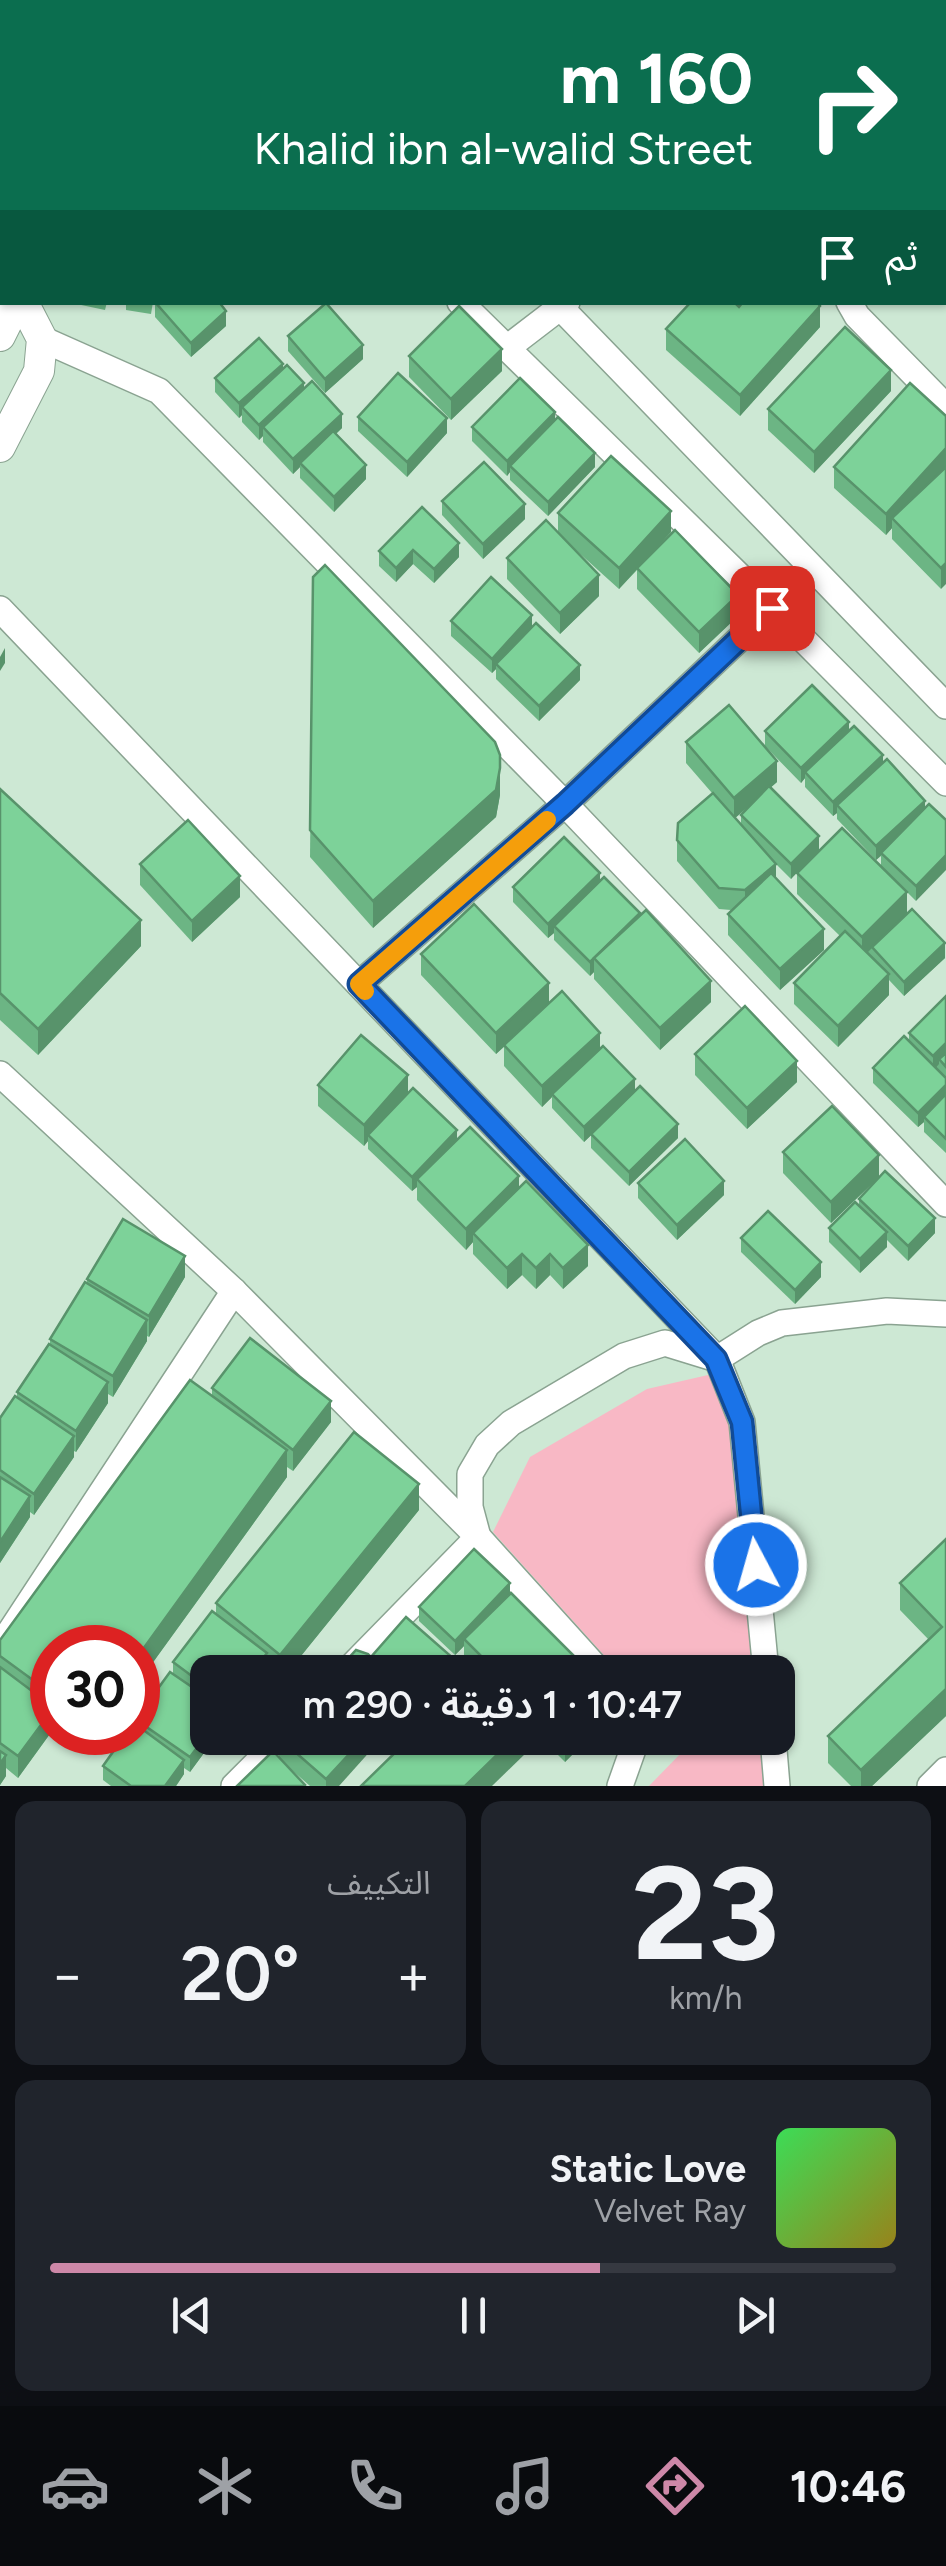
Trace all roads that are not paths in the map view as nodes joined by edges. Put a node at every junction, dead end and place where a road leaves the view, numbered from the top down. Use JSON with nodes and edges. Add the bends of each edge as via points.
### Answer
{"nodes":[{"id":1,"x":18,"y":305,"type":"edge"},
{"id":2,"x":22,"y":305,"type":"edge"},
{"id":3,"x":463,"y":305,"type":"edge"},
{"id":4,"x":564,"y":305,"type":"edge"},
{"id":5,"x":851,"y":305,"type":"edge"},
{"id":6,"x":0,"y":336,"type":"edge"},
{"id":7,"x":42,"y":339,"type":"junction"},
{"id":8,"x":507,"y":348,"type":"junction"},
{"id":9,"x":946,"y":407,"type":"edge"},
{"id":10,"x":0,"y":446,"type":"edge"},
{"id":11,"x":772,"y":608,"type":"junction"},
{"id":12,"x":0,"y":609,"type":"edge"},
{"id":13,"x":946,"y":706,"type":"edge"},
{"id":14,"x":946,"y":783,"type":"edge"},
{"id":15,"x":565,"y":804,"type":"junction"},
{"id":16,"x":359,"y":984,"type":"junction"},
{"id":17,"x":0,"y":1074,"type":"edge"},
{"id":18,"x":946,"y":1204,"type":"edge"},
{"id":19,"x":234,"y":1292,"type":"junction"},
{"id":20,"x":946,"y":1314,"type":"edge"},
{"id":21,"x":716,"y":1359,"type":"junction"},
{"id":22,"x":478,"y":1537,"type":"junction"},
{"id":23,"x":0,"y":1647,"type":"edge"},
{"id":24,"x":363,"y":1655,"type":"edge"},
{"id":25,"x":585,"y":1655,"type":"edge"},
{"id":26,"x":764,"y":1655,"type":"edge"},
{"id":27,"x":265,"y":1755,"type":"edge"},
{"id":28,"x":631,"y":1755,"type":"edge"},
{"id":29,"x":775,"y":1755,"type":"edge"},
{"id":30,"x":946,"y":1770,"type":"edge"},
{"id":31,"x":234,"y":1786,"type":"edge"},
{"id":32,"x":620,"y":1786,"type":"edge"},
{"id":33,"x":778,"y":1786,"type":"edge"},
{"id":34,"x":930,"y":1786,"type":"edge"}],
"edges":[{"from":1,"to":6,"type":"street"},
{"from":2,"to":7,"type":"street"},
{"from":3,"to":8,"type":"street"},
{"from":4,"to":8,"type":"street"},
{"from":4,"to":13,"type":"street"},
{"from":5,"to":9,"type":"street"},
{"from":7,"to":10,"type":"street","via":[[38,371]]},
{"from":7,"to":15,"type":"street","via":[[159,391]]},
{"from":8,"to":11,"type":"street"},
{"from":11,"to":14,"type":"street"},
{"from":11,"to":15,"type":"street"},
{"from":12,"to":16,"type":"street"},
{"from":15,"to":16,"type":"street"},
{"from":15,"to":18,"type":"street"},
{"from":16,"to":21,"type":"street"},
{"from":17,"to":19,"type":"street"},
{"from":19,"to":22,"type":"street"},
{"from":19,"to":23,"type":"street"},
{"from":20,"to":21,"type":"street","via":[[887,1312],[782,1323]]},
{"from":21,"to":22,"type":"street","via":[[665,1344],[624,1356],[510,1423],[470,1474]]},
{"from":21,"to":26,"type":"street","via":[[742,1422]]},
{"from":22,"to":24,"type":"street"},
{"from":22,"to":25,"type":"street"},
{"from":27,"to":31,"type":"street"},
{"from":28,"to":32,"type":"street"},
{"from":29,"to":33,"type":"street"},
{"from":30,"to":34,"type":"street"}]}
